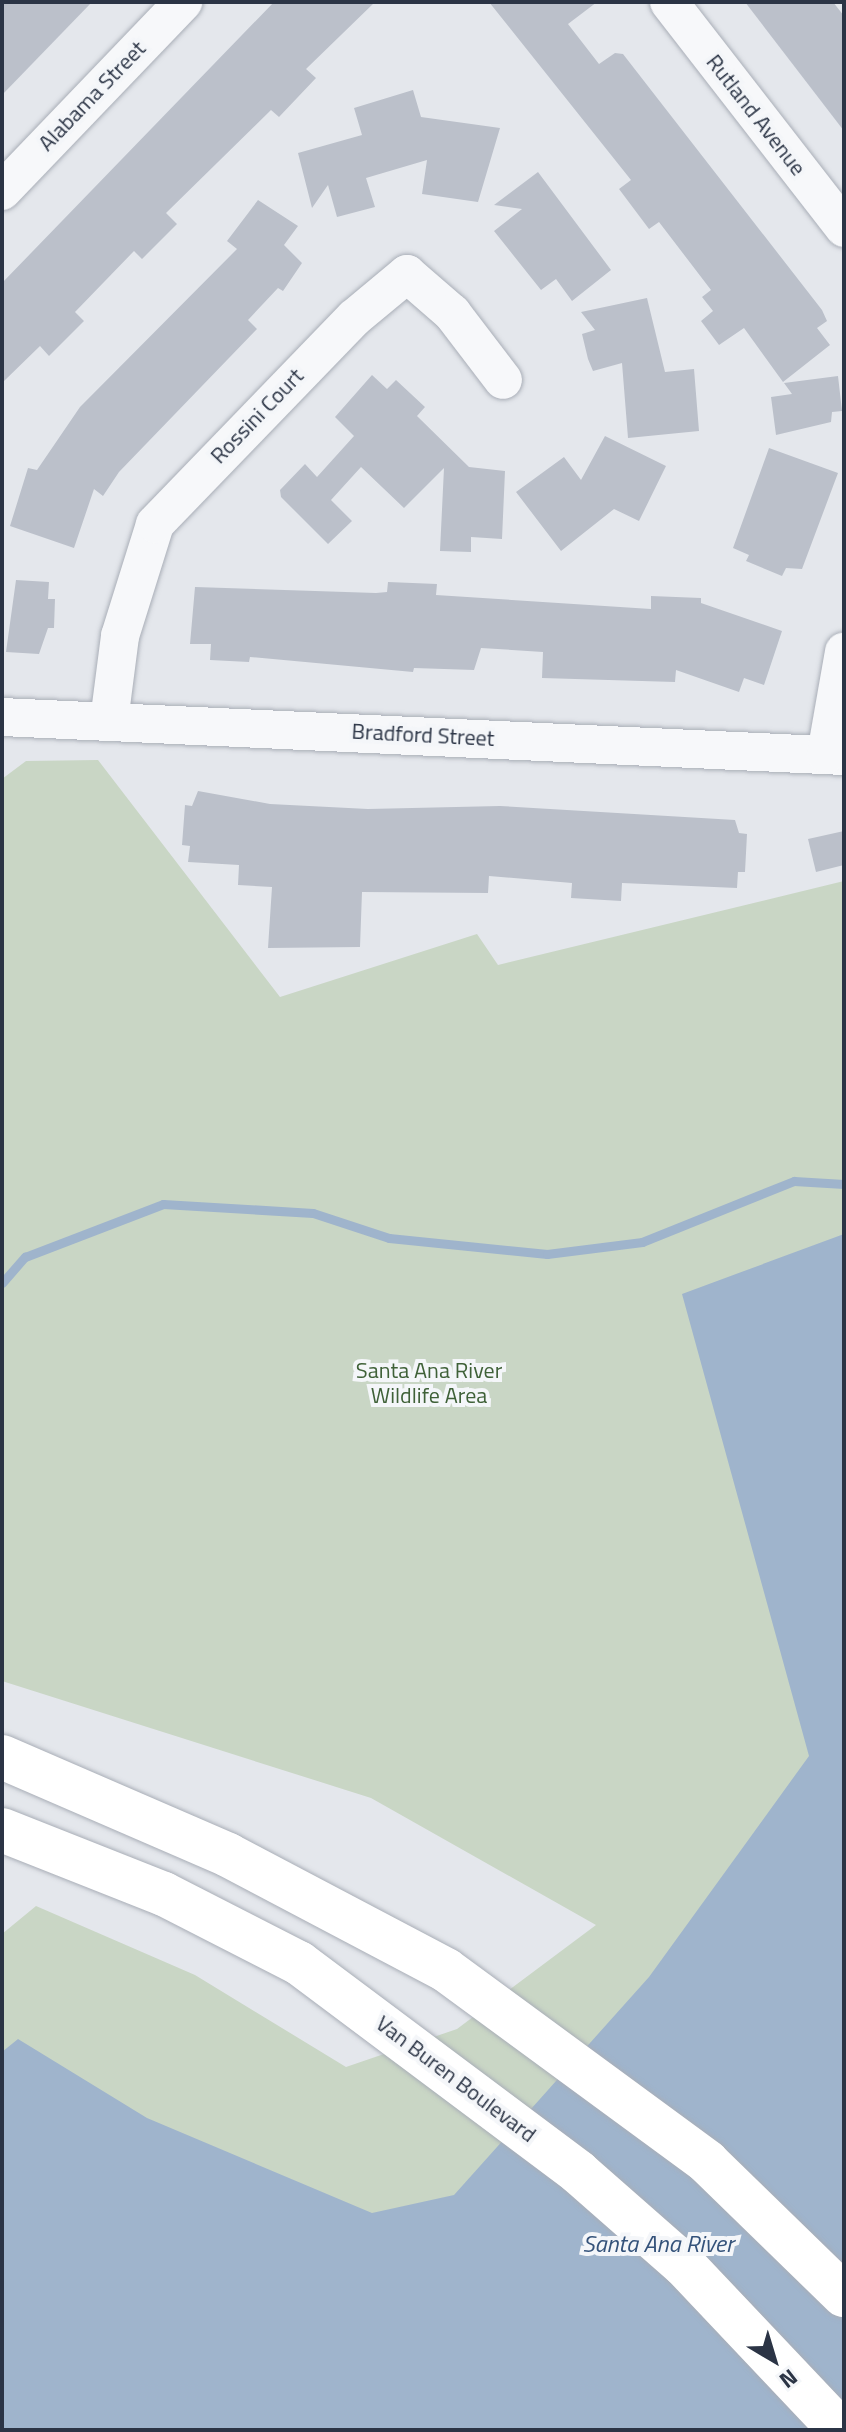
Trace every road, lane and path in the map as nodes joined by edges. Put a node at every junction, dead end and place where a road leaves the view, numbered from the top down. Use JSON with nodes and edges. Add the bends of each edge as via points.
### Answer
{"nodes":[{"id":1,"x":183,"y":2,"type":"edge"},
{"id":2,"x":669,"y":2,"type":"edge"},
{"id":3,"x":2,"y":191,"type":"edge"},
{"id":4,"x":844,"y":228,"type":"edge"},
{"id":5,"x":503,"y":380,"type":"dead end"},
{"id":6,"x":844,"y":652,"type":"edge"},
{"id":7,"x":2,"y":717,"type":"edge"},
{"id":8,"x":109,"y":721,"type":"junction"},
{"id":9,"x":835,"y":755,"type":"edge"},
{"id":10,"x":2,"y":1757,"type":"edge"},
{"id":11,"x":2,"y":1830,"type":"edge"},
{"id":12,"x":844,"y":2295,"type":"edge"},
{"id":13,"x":840,"y":2430,"type":"edge"}],
"edges":[{"from":1,"to":3,"type":"street","name":"Alabama Street"},
{"from":2,"to":4,"type":"street","name":"Rutland Avenue"},
{"from":5,"to":8,"type":"street","name":"Rossini Court","via":[[452,313],[407,274],[354,318],[155,524],[120,636]]},
{"from":6,"to":9,"type":"street"},
{"from":7,"to":8,"type":"street","name":"Bradford Street"},
{"from":8,"to":9,"type":"street","name":"Bradford Street"},
{"from":10,"to":12,"type":"main road","via":[[228,1855],[446,1970],[707,2162]]},
{"from":11,"to":13,"type":"main road","name":"Van Buren Boulevard","via":[[164,1894],[286,1956],[395,2032],[578,2172],[684,2265]]}]}
